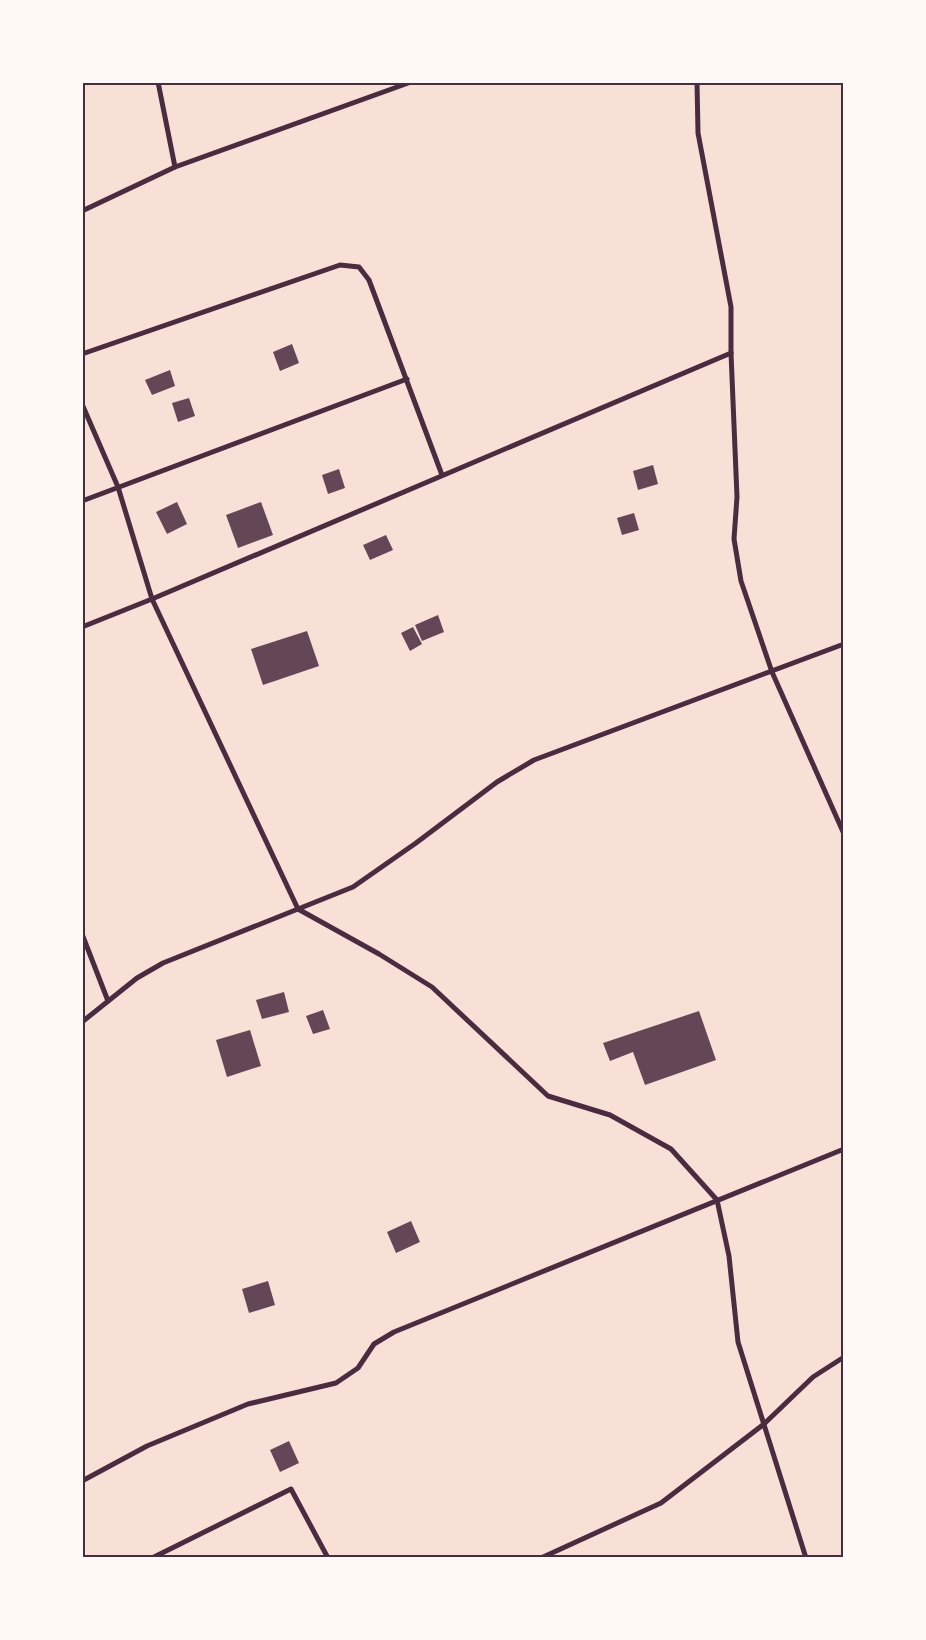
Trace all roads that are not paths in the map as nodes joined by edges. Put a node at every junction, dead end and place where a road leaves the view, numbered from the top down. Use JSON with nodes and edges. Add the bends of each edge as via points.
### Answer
{"nodes":[{"id":1,"x":158,"y":82,"type":"edge"},
{"id":2,"x":411,"y":82,"type":"edge"},
{"id":3,"x":697,"y":82,"type":"edge"},
{"id":4,"x":175,"y":167,"type":"junction"},
{"id":5,"x":82,"y":211,"type":"edge"},
{"id":6,"x":731,"y":353,"type":"junction"},
{"id":7,"x":82,"y":354,"type":"edge"},
{"id":8,"x":407,"y":379,"type":"junction"},
{"id":9,"x":82,"y":404,"type":"edge"},
{"id":10,"x":442,"y":475,"type":"junction"},
{"id":11,"x":118,"y":487,"type":"junction"},
{"id":12,"x":82,"y":501,"type":"edge"},
{"id":13,"x":152,"y":599,"type":"junction"},
{"id":14,"x":82,"y":627,"type":"edge"},
{"id":15,"x":844,"y":644,"type":"edge"},
{"id":16,"x":772,"y":672,"type":"junction"},
{"id":17,"x":844,"y":834,"type":"edge"},
{"id":18,"x":298,"y":909,"type":"junction"},
{"id":19,"x":82,"y":934,"type":"edge"},
{"id":20,"x":108,"y":1001,"type":"junction"},
{"id":21,"x":82,"y":1022,"type":"edge"},
{"id":22,"x":844,"y":1149,"type":"edge"},
{"id":23,"x":717,"y":1200,"type":"junction"},
{"id":24,"x":844,"y":1357,"type":"edge"},
{"id":25,"x":764,"y":1424,"type":"junction"},
{"id":26,"x":82,"y":1480,"type":"edge"},
{"id":27,"x":152,"y":1558,"type":"edge"},
{"id":28,"x":328,"y":1558,"type":"edge"},
{"id":29,"x":542,"y":1558,"type":"edge"},
{"id":30,"x":806,"y":1558,"type":"edge"}],
"edges":[{"from":1,"to":4,"type":"street"},
{"from":2,"to":4,"type":"street"},
{"from":3,"to":6,"type":"street","via":[[698,133],[732,307]]},
{"from":4,"to":5,"type":"street"},
{"from":6,"to":10,"type":"street"},
{"from":6,"to":16,"type":"street","via":[[738,497],[734,539],[741,581]]},
{"from":7,"to":8,"type":"street","via":[[340,265],[359,268],[369,280]]},
{"from":8,"to":10,"type":"street"},
{"from":8,"to":11,"type":"street"},
{"from":9,"to":11,"type":"street"},
{"from":10,"to":13,"type":"street"},
{"from":11,"to":12,"type":"street"},
{"from":11,"to":13,"type":"street"},
{"from":13,"to":14,"type":"street"},
{"from":13,"to":18,"type":"street"},
{"from":15,"to":16,"type":"street"},
{"from":16,"to":17,"type":"street"},
{"from":16,"to":18,"type":"street","via":[[534,760],[497,782],[353,887]]},
{"from":18,"to":20,"type":"street","via":[[163,963]]},
{"from":18,"to":23,"type":"street","via":[[432,987],[548,1096],[610,1115],[671,1149]]},
{"from":19,"to":20,"type":"street"},
{"from":20,"to":21,"type":"street"},
{"from":22,"to":23,"type":"street"},
{"from":23,"to":25,"type":"street","via":[[729,1256],[738,1342]]},
{"from":23,"to":26,"type":"street","via":[[394,1332],[374,1344],[358,1368],[336,1383],[248,1404],[147,1446]]},
{"from":24,"to":25,"type":"street","via":[[813,1378]]},
{"from":25,"to":29,"type":"street","via":[[662,1503]]},
{"from":25,"to":30,"type":"street"},
{"from":27,"to":28,"type":"street","via":[[291,1489]]}]}
